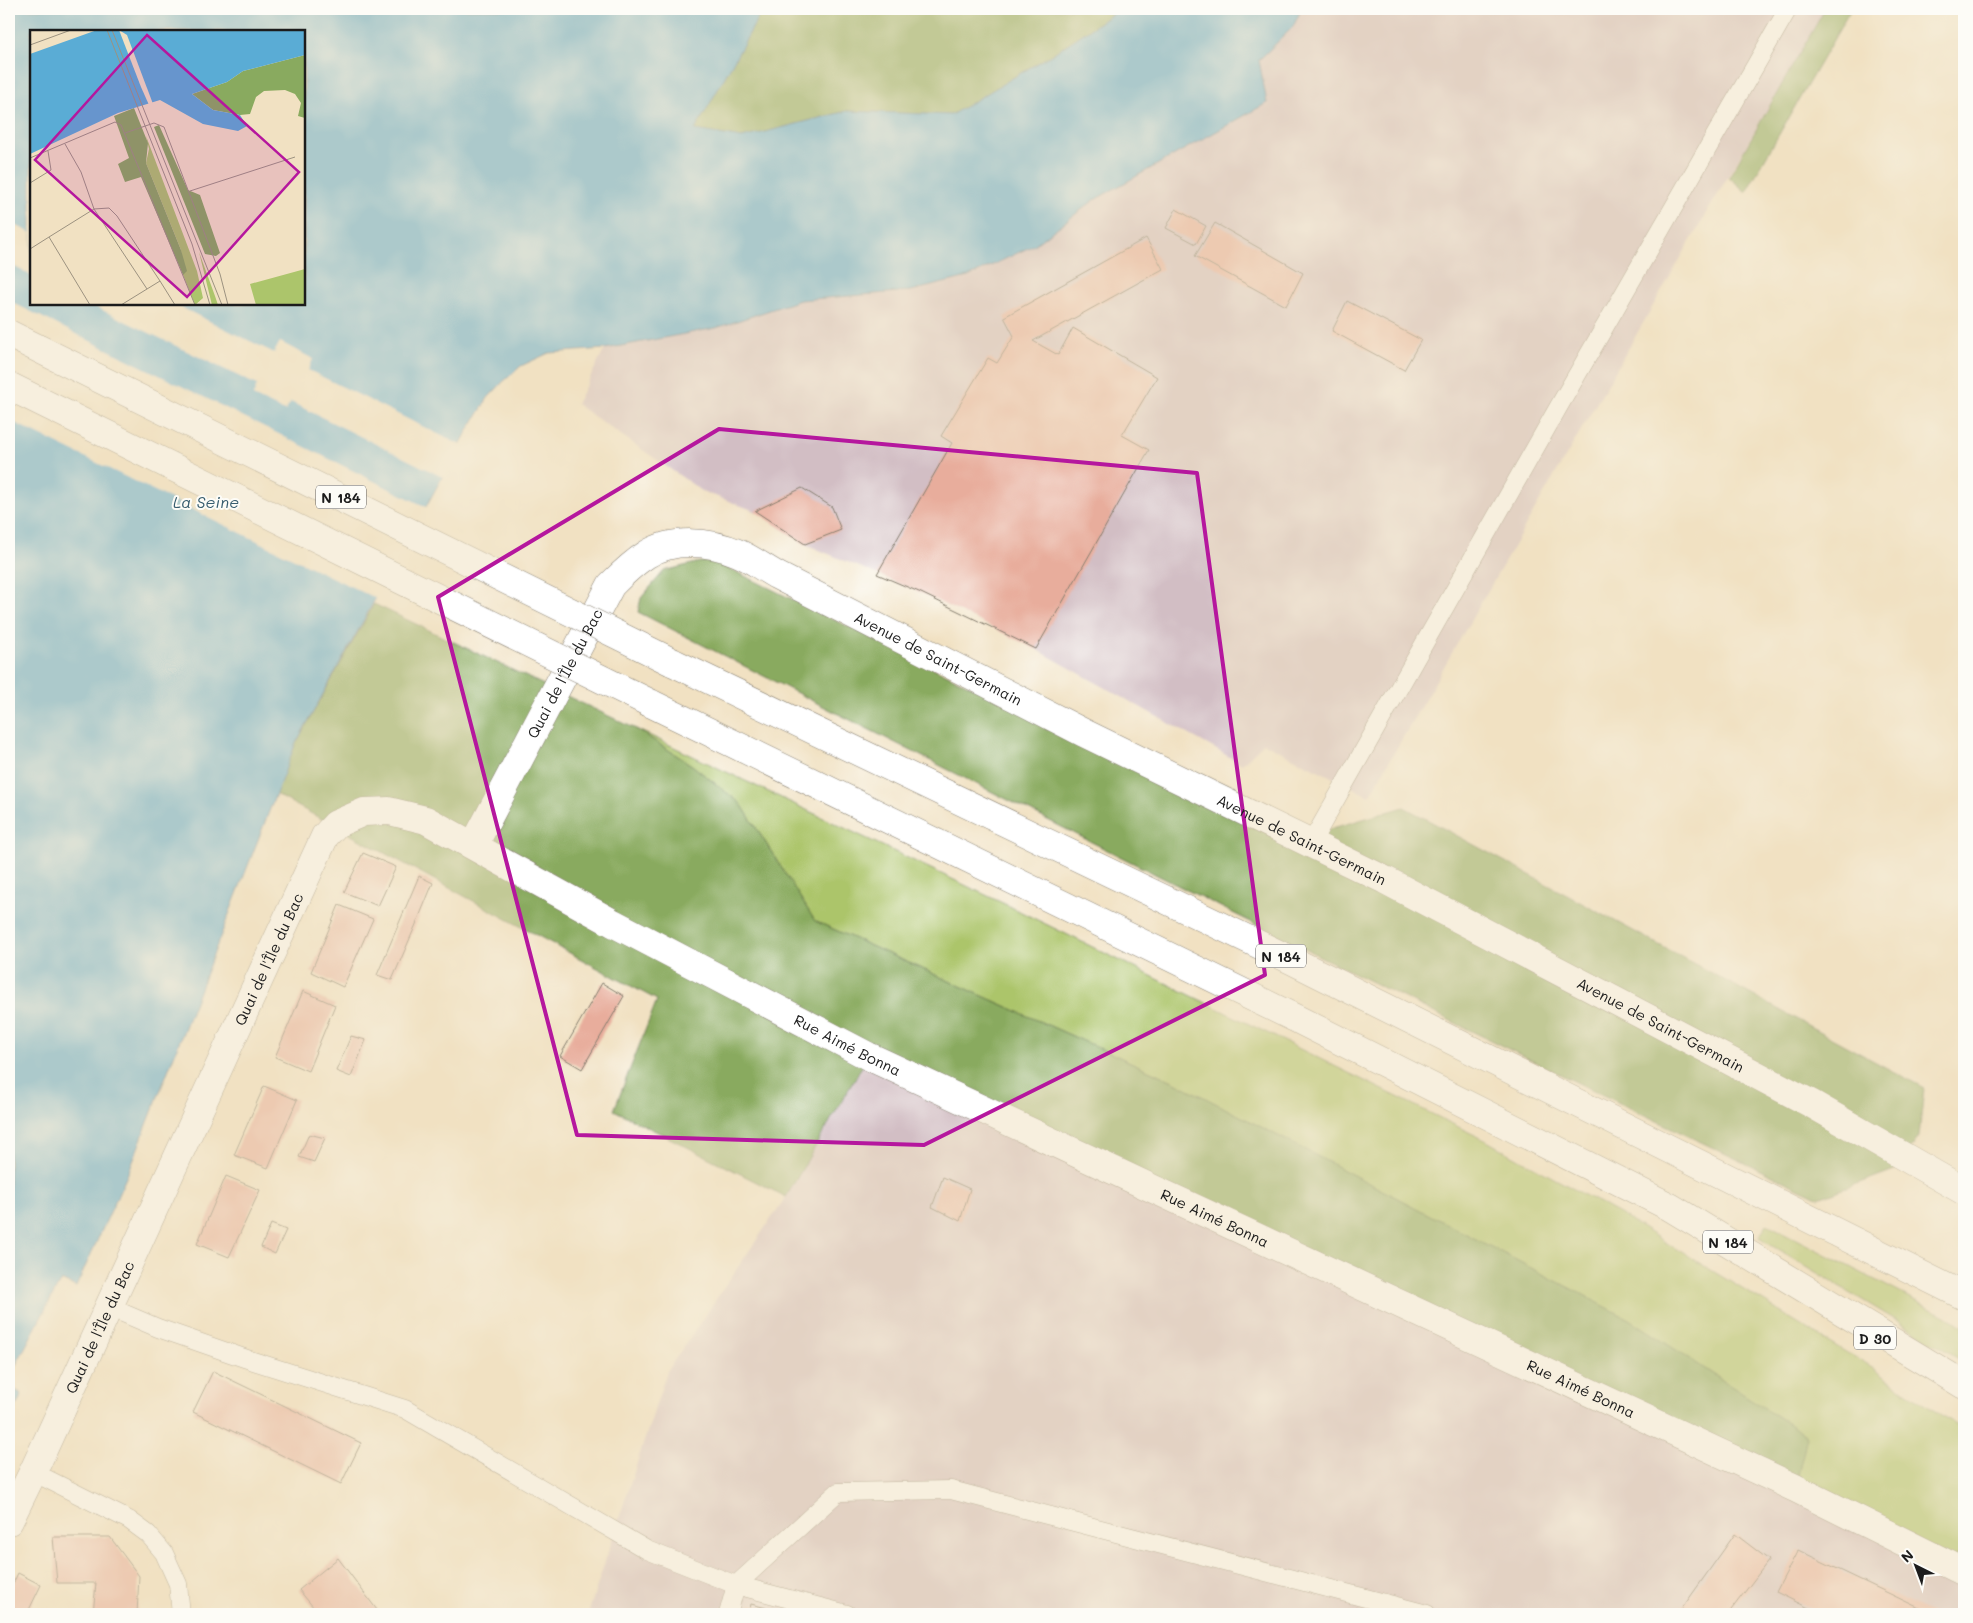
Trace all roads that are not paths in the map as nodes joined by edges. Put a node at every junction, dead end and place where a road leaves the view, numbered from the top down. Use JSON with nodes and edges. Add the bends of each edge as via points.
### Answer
{"nodes":[{"id":1,"x":1788,"y":9,"type":"edge"},
{"id":2,"x":9,"y":334,"type":"edge"},
{"id":3,"x":9,"y":386,"type":"edge"},
{"id":4,"x":628,"y":568,"type":"joint"},
{"id":5,"x":1311,"y":843,"type":"junction"},
{"id":6,"x":474,"y":846,"type":"junction"},
{"id":7,"x":1964,"y":1191,"type":"edge"},
{"id":8,"x":1786,"y":1276,"type":"junction"},
{"id":9,"x":1964,"y":1296,"type":"edge"},
{"id":10,"x":109,"y":1307,"type":"junction"},
{"id":11,"x":1964,"y":1385,"type":"edge"},
{"id":12,"x":1964,"y":1400,"type":"edge"},
{"id":13,"x":33,"y":1472,"type":"junction"},
{"id":14,"x":9,"y":1520,"type":"edge"},
{"id":15,"x":1964,"y":1572,"type":"edge"},
{"id":16,"x":736,"y":1585,"type":"junction"},
{"id":17,"x":181,"y":1614,"type":"edge"},
{"id":18,"x":728,"y":1614,"type":"edge"},
{"id":19,"x":847,"y":1614,"type":"edge"},
{"id":20,"x":1426,"y":1614,"type":"edge"}],
"edges":[{"from":1,"to":5,"type":"lane","via":[[1558,406]]},
{"from":2,"to":9,"type":"main road","number":"N 184","bridge":true,"via":[[672,662],[1291,960]]},
{"from":3,"to":8,"type":"main road","number":"N 184","bridge":true,"via":[[1295,1018],[1670,1207]]},
{"from":4,"to":5,"type":"main road","name":"Avenue de Saint-Germain","via":[[647,554],[678,544],[712,545],[738,553],[1084,732]]},
{"from":4,"to":6,"type":"main road","name":"Quai de l'Île du Bac","via":[[611,585]]},
{"from":5,"to":7,"type":"main road","name":"Avenue de Saint-Germain","via":[[1812,1104]]},
{"from":6,"to":10,"type":"main road","name":"Quai de l'Île du Bac","via":[[426,820],[389,811],[358,814],[336,824],[325,836]]},
{"from":6,"to":15,"type":"main road","name":"Rue Aimé Bonna","via":[[613,923],[868,1056],[1786,1484]]},
{"from":8,"to":11,"type":"main road","number":"N 184"},
{"from":8,"to":12,"type":"main road","number":"D 30"},
{"from":10,"to":13,"type":"main road","name":"Quai de l'Île du Bac"},
{"from":10,"to":16,"type":"lane","via":[[247,1359],[405,1409],[647,1550]]},
{"from":13,"to":14,"type":"main road","name":"Quai de l'Île du Bac"},
{"from":13,"to":17,"type":"lane","via":[[129,1520],[148,1534],[164,1554],[178,1584]]},
{"from":16,"to":18,"type":"lane"},
{"from":16,"to":19,"type":"lane"},
{"from":16,"to":20,"type":"lane","via":[[838,1492],[951,1490]]}]}
